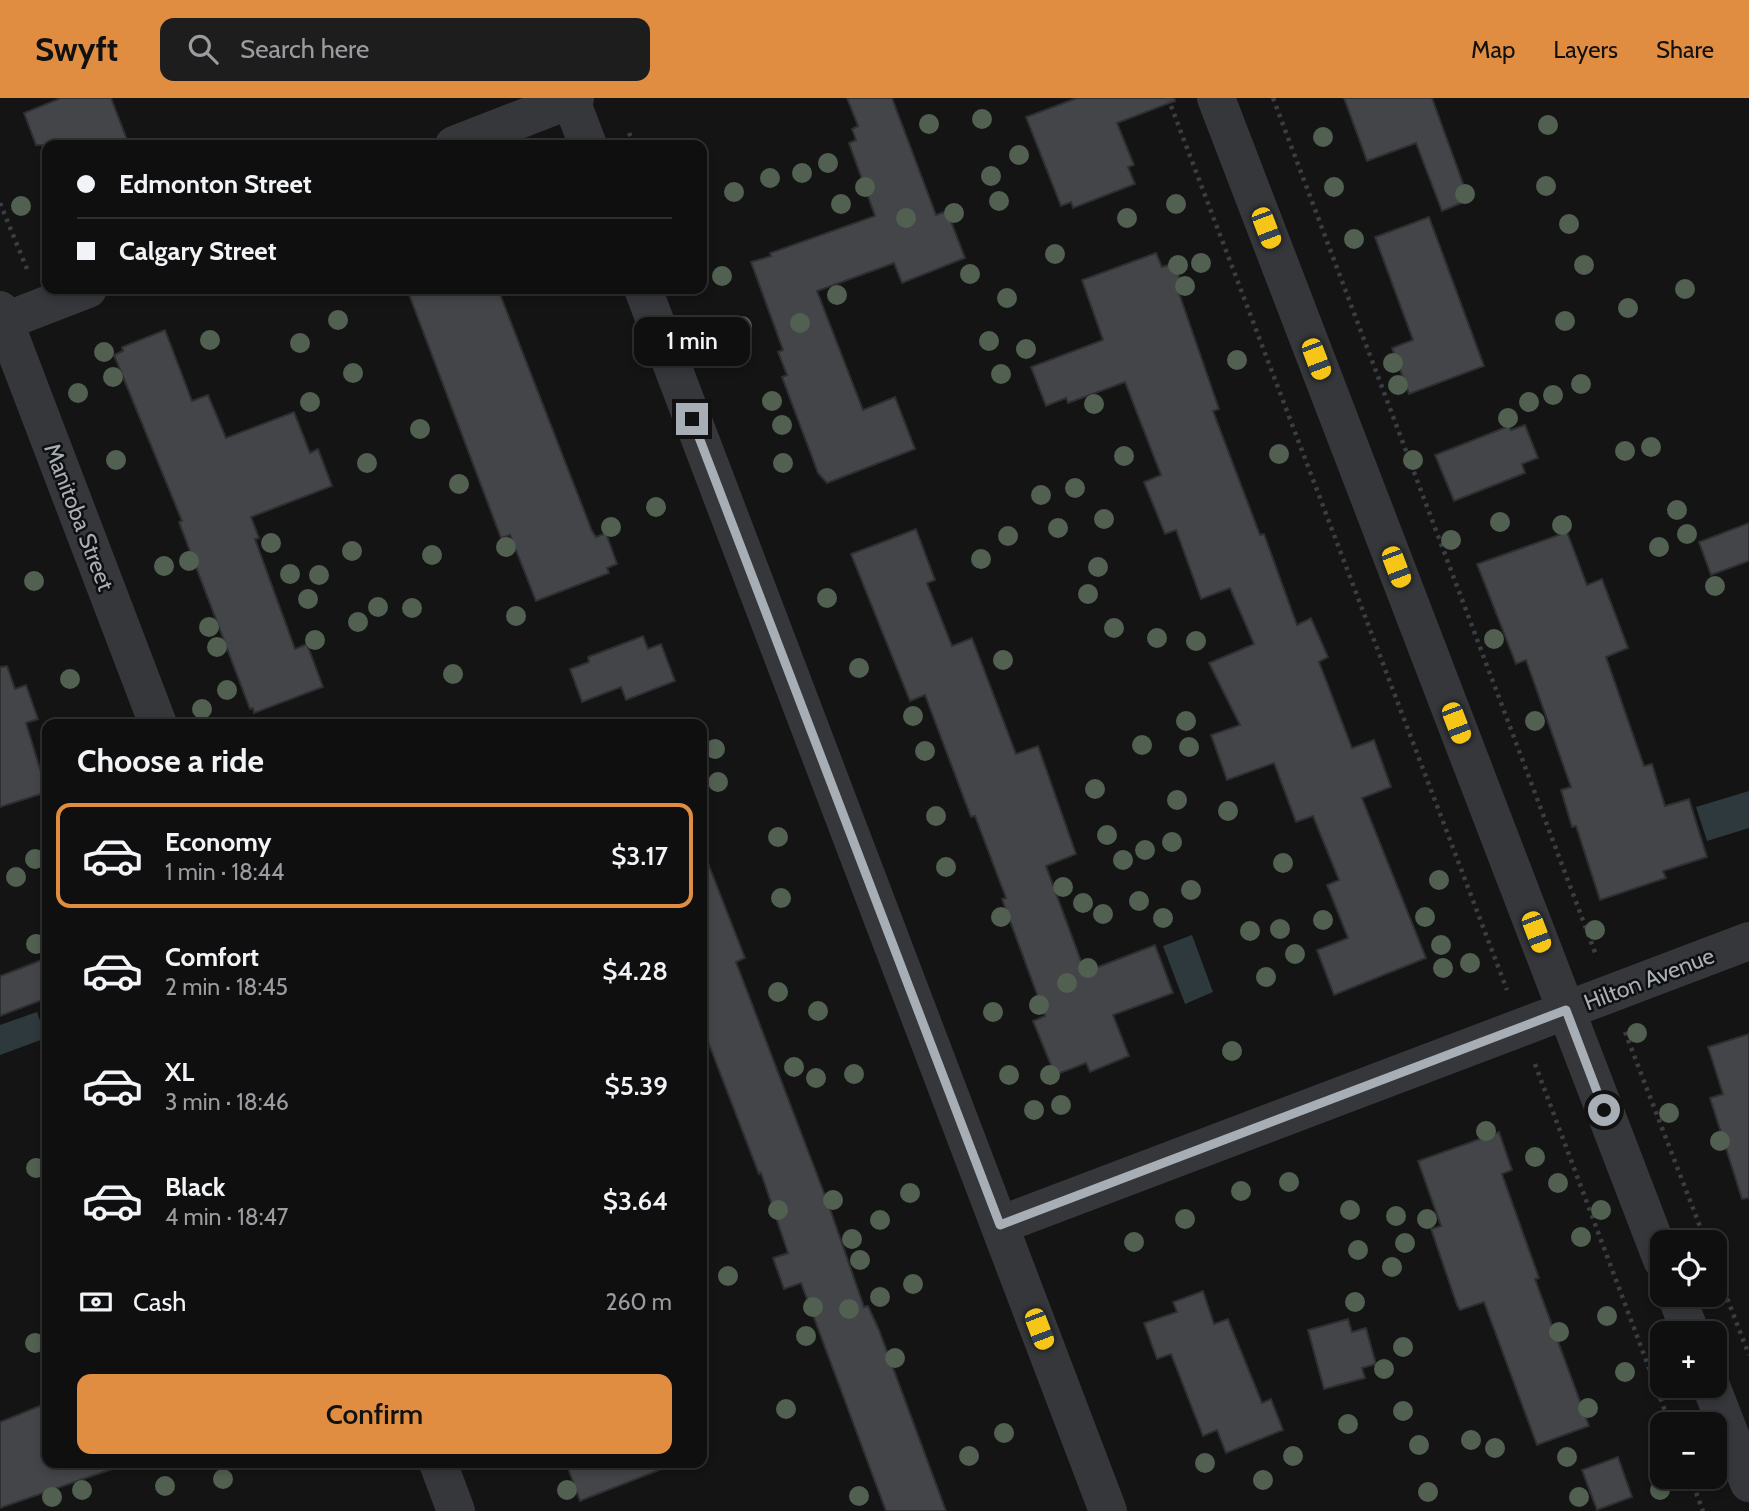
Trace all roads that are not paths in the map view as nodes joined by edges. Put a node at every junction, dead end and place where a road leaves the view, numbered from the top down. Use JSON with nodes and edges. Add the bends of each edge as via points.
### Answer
{"nodes":[{"id":1,"x":1216,"y":98,"type":"edge"},
{"id":2,"x":572,"y":99,"type":"edge"},
{"id":3,"x":467,"y":140,"type":"edge"},
{"id":4,"x":586,"y":140,"type":"edge"},
{"id":5,"x":73,"y":294,"type":"edge"},
{"id":6,"x":645,"y":294,"type":"edge"},
{"id":7,"x":2,"y":318,"type":"edge"},
{"id":8,"x":156,"y":719,"type":"edge"},
{"id":9,"x":1749,"y":941,"type":"edge"},
{"id":10,"x":1566,"y":1010,"type":"junction"},
{"id":11,"x":1000,"y":1225,"type":"junction"},
{"id":12,"x":1650,"y":1230,"type":"edge"},
{"id":13,"x":1716,"y":1398,"type":"edge"},
{"id":14,"x":440,"y":1468,"type":"edge"},
{"id":15,"x":1749,"y":1483,"type":"edge"},
{"id":16,"x":456,"y":1511,"type":"edge"},
{"id":17,"x":1108,"y":1511,"type":"edge"}],
"edges":[{"from":1,"to":10,"type":"street"},
{"from":2,"to":3,"type":"street"},
{"from":2,"to":4,"type":"street"},
{"from":5,"to":7,"type":"street"},
{"from":6,"to":11,"type":"street"},
{"from":7,"to":8,"type":"street","name":"Manitoba Street"},
{"from":9,"to":10,"type":"street","name":"Hilton Avenue"},
{"from":10,"to":11,"type":"street","name":"Hilton Avenue"},
{"from":10,"to":12,"type":"street"},
{"from":11,"to":17,"type":"street"},
{"from":13,"to":15,"type":"street"},
{"from":14,"to":16,"type":"street"}]}
